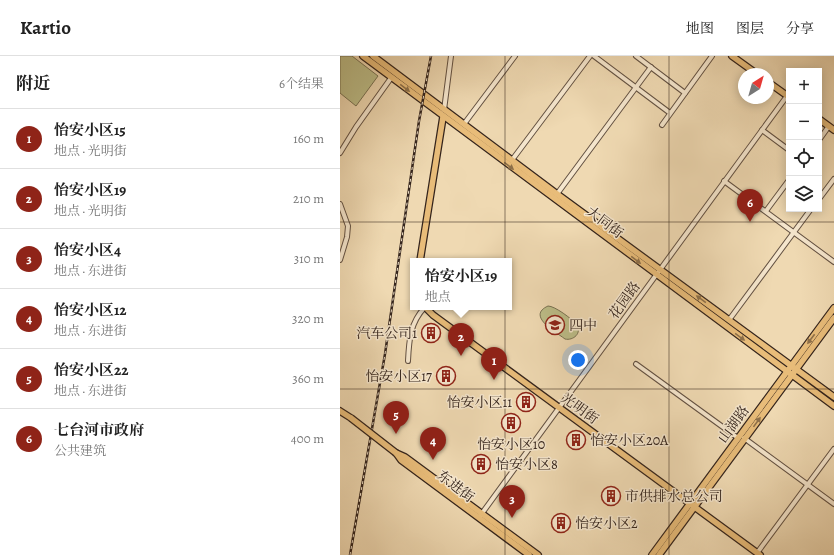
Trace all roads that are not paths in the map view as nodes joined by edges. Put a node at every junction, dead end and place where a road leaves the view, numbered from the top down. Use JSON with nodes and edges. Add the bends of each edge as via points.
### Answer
{"nodes":[{"id":1,"x":363,"y":56,"type":"edge"},
{"id":2,"x":373,"y":56,"type":"edge"},
{"id":3,"x":451,"y":56,"type":"edge"},
{"id":4,"x":515,"y":56,"type":"edge"},
{"id":5,"x":590,"y":56,"type":"edge"},
{"id":6,"x":594,"y":56,"type":"edge"},
{"id":7,"x":636,"y":56,"type":"edge"},
{"id":8,"x":712,"y":56,"type":"edge"},
{"id":9,"x":732,"y":56,"type":"edge"},
{"id":10,"x":650,"y":67,"type":"junction"},
{"id":11,"x":749,"y":68,"type":"edge"},
{"id":12,"x":391,"y":78,"type":"junction"},
{"id":13,"x":774,"y":86,"type":"edge"},
{"id":14,"x":636,"y":87,"type":"junction"},
{"id":15,"x":685,"y":93,"type":"junction"},
{"id":16,"x":786,"y":96,"type":"edge"},
{"id":17,"x":786,"y":100,"type":"edge"},
{"id":18,"x":444,"y":109,"type":"junction"},
{"id":19,"x":670,"y":114,"type":"junction"},
{"id":20,"x":443,"y":117,"type":"junction"},
{"id":21,"x":822,"y":121,"type":"edge"},
{"id":22,"x":464,"y":124,"type":"junction"},
{"id":23,"x":662,"y":125,"type":"dead end"},
{"id":24,"x":832,"y":128,"type":"edge"},
{"id":25,"x":762,"y":130,"type":"junction"},
{"id":26,"x":822,"y":137,"type":"edge"},
{"id":27,"x":786,"y":148,"type":"edge"},
{"id":28,"x":340,"y":153,"type":"edge"},
{"id":29,"x":512,"y":160,"type":"junction"},
{"id":30,"x":834,"y":179,"type":"edge"},
{"id":31,"x":724,"y":181,"type":"junction"},
{"id":32,"x":785,"y":186,"type":"edge"},
{"id":33,"x":557,"y":194,"type":"junction"},
{"id":34,"x":822,"y":195,"type":"edge"},
{"id":35,"x":340,"y":204,"type":"edge"},
{"id":36,"x":766,"y":212,"type":"junction"},
{"id":37,"x":810,"y":212,"type":"edge"},
{"id":38,"x":794,"y":232,"type":"junction"},
{"id":39,"x":420,"y":258,"type":"edge"},
{"id":40,"x":340,"y":260,"type":"edge"},
{"id":41,"x":834,"y":262,"type":"edge"},
{"id":42,"x":660,"y":269,"type":"junction"},
{"id":43,"x":656,"y":275,"type":"junction"},
{"id":44,"x":834,"y":308,"type":"edge"},
{"id":45,"x":422,"y":310,"type":"edge"},
{"id":46,"x":428,"y":310,"type":"edge"},
{"id":47,"x":834,"y":318,"type":"edge"},
{"id":48,"x":729,"y":320,"type":"junction"},
{"id":49,"x":408,"y":361,"type":"dead end"},
{"id":50,"x":636,"y":364,"type":"dead end"},
{"id":51,"x":794,"y":367,"type":"junction"},
{"id":52,"x":789,"y":373,"type":"junction"},
{"id":53,"x":834,"y":397,"type":"edge"},
{"id":54,"x":834,"y":406,"type":"edge"},
{"id":55,"x":559,"y":408,"type":"junction"},
{"id":56,"x":340,"y":411,"type":"edge"},
{"id":57,"x":741,"y":438,"type":"junction"},
{"id":58,"x":834,"y":449,"type":"edge"},
{"id":59,"x":808,"y":485,"type":"junction"},
{"id":60,"x":834,"y":504,"type":"edge"},
{"id":61,"x":693,"y":505,"type":"junction"},
{"id":62,"x":480,"y":516,"type":"junction"},
{"id":63,"x":758,"y":554,"type":"edge"},
{"id":64,"x":529,"y":555,"type":"edge"},
{"id":65,"x":538,"y":555,"type":"edge"},
{"id":66,"x":652,"y":555,"type":"edge"},
{"id":67,"x":659,"y":555,"type":"edge"}],
"edges":[{"from":1,"to":12,"type":"main road","name":"大同街"},
{"from":2,"to":18,"type":"main road","name":"大同街"},
{"from":3,"to":18,"type":"street"},
{"from":4,"to":22,"type":"street"},
{"from":5,"to":29,"type":"street"},
{"from":6,"to":14,"type":"street"},
{"from":7,"to":10,"type":"street"},
{"from":8,"to":15,"type":"street"},
{"from":9,"to":11,"type":"main road"},
{"from":10,"to":14,"type":"street"},
{"from":10,"to":15,"type":"street"},
{"from":12,"to":20,"type":"main road","name":"大同街","one_way":true},
{"from":12,"to":28,"type":"street"},
{"from":13,"to":16,"type":"main road"},
{"from":14,"to":19,"type":"street"},
{"from":14,"to":33,"type":"street"},
{"from":15,"to":19,"type":"street"},
{"from":17,"to":25,"type":"street","name":"花园路"},
{"from":18,"to":20,"type":"street"},
{"from":18,"to":22,"type":"main road","name":"大同街"},
{"from":19,"to":23,"type":"street"},
{"from":20,"to":39,"type":"main road"},
{"from":20,"to":43,"type":"main road","name":"大同街","one_way":true},
{"from":21,"to":24,"type":"main road"},
{"from":22,"to":29,"type":"main road","name":"大同街"},
{"from":24,"to":26,"type":"street"},
{"from":25,"to":27,"type":"street"},
{"from":25,"to":31,"type":"street","name":"花园路"},
{"from":29,"to":33,"type":"main road","name":"大同街"},
{"from":30,"to":34,"type":"street"},
{"from":31,"to":36,"type":"street"},
{"from":31,"to":42,"type":"street","name":"花园路"},
{"from":32,"to":36,"type":"street"},
{"from":33,"to":42,"type":"main road","name":"大同街"},
{"from":35,"to":40,"type":"street","via":[[348,226]]},
{"from":36,"to":38,"type":"street"},
{"from":37,"to":38,"type":"street"},
{"from":38,"to":41,"type":"street"},
{"from":38,"to":48,"type":"street"},
{"from":42,"to":43,"type":"street","name":"花园路"},
{"from":48,"to":42,"type":"main road","name":"大同街","one_way":true},
{"from":43,"to":52,"type":"main road","name":"大同街","one_way":true},
{"from":43,"to":55,"type":"street","name":"花园路"},
{"from":44,"to":51,"type":"main road","name":"山湖路","one_way":true},
{"from":45,"to":49,"type":"street","via":[[410,335]]},
{"from":46,"to":55,"type":"main road","name":"光明街"},
{"from":47,"to":51,"type":"main road","name":"山湖路"},
{"from":48,"to":51,"type":"main road","name":"大同街"},
{"from":50,"to":57,"type":"street"},
{"from":51,"to":52,"type":"main road","name":"山湖路"},
{"from":51,"to":53,"type":"main road","name":"大同街"},
{"from":52,"to":54,"type":"main road","name":"大同街"},
{"from":52,"to":57,"type":"main road","name":"山湖路"},
{"from":55,"to":61,"type":"main road","name":"光明街"},
{"from":55,"to":62,"type":"street","name":"花园路"},
{"from":56,"to":62,"type":"main road","name":"东进街","bridge":true,"via":[[405,457]]},
{"from":57,"to":59,"type":"street"},
{"from":57,"to":61,"type":"main road","name":"山湖路"},
{"from":58,"to":59,"type":"street"},
{"from":59,"to":60,"type":"street"},
{"from":59,"to":63,"type":"street"},
{"from":61,"to":63,"type":"main road","name":"光明街"},
{"from":61,"to":66,"type":"main road","name":"山湖路"},
{"from":61,"to":67,"type":"main road","name":"山湖路"},
{"from":62,"to":64,"type":"main road","name":"东进街"},
{"from":62,"to":65,"type":"main road","name":"东进街"}]}
